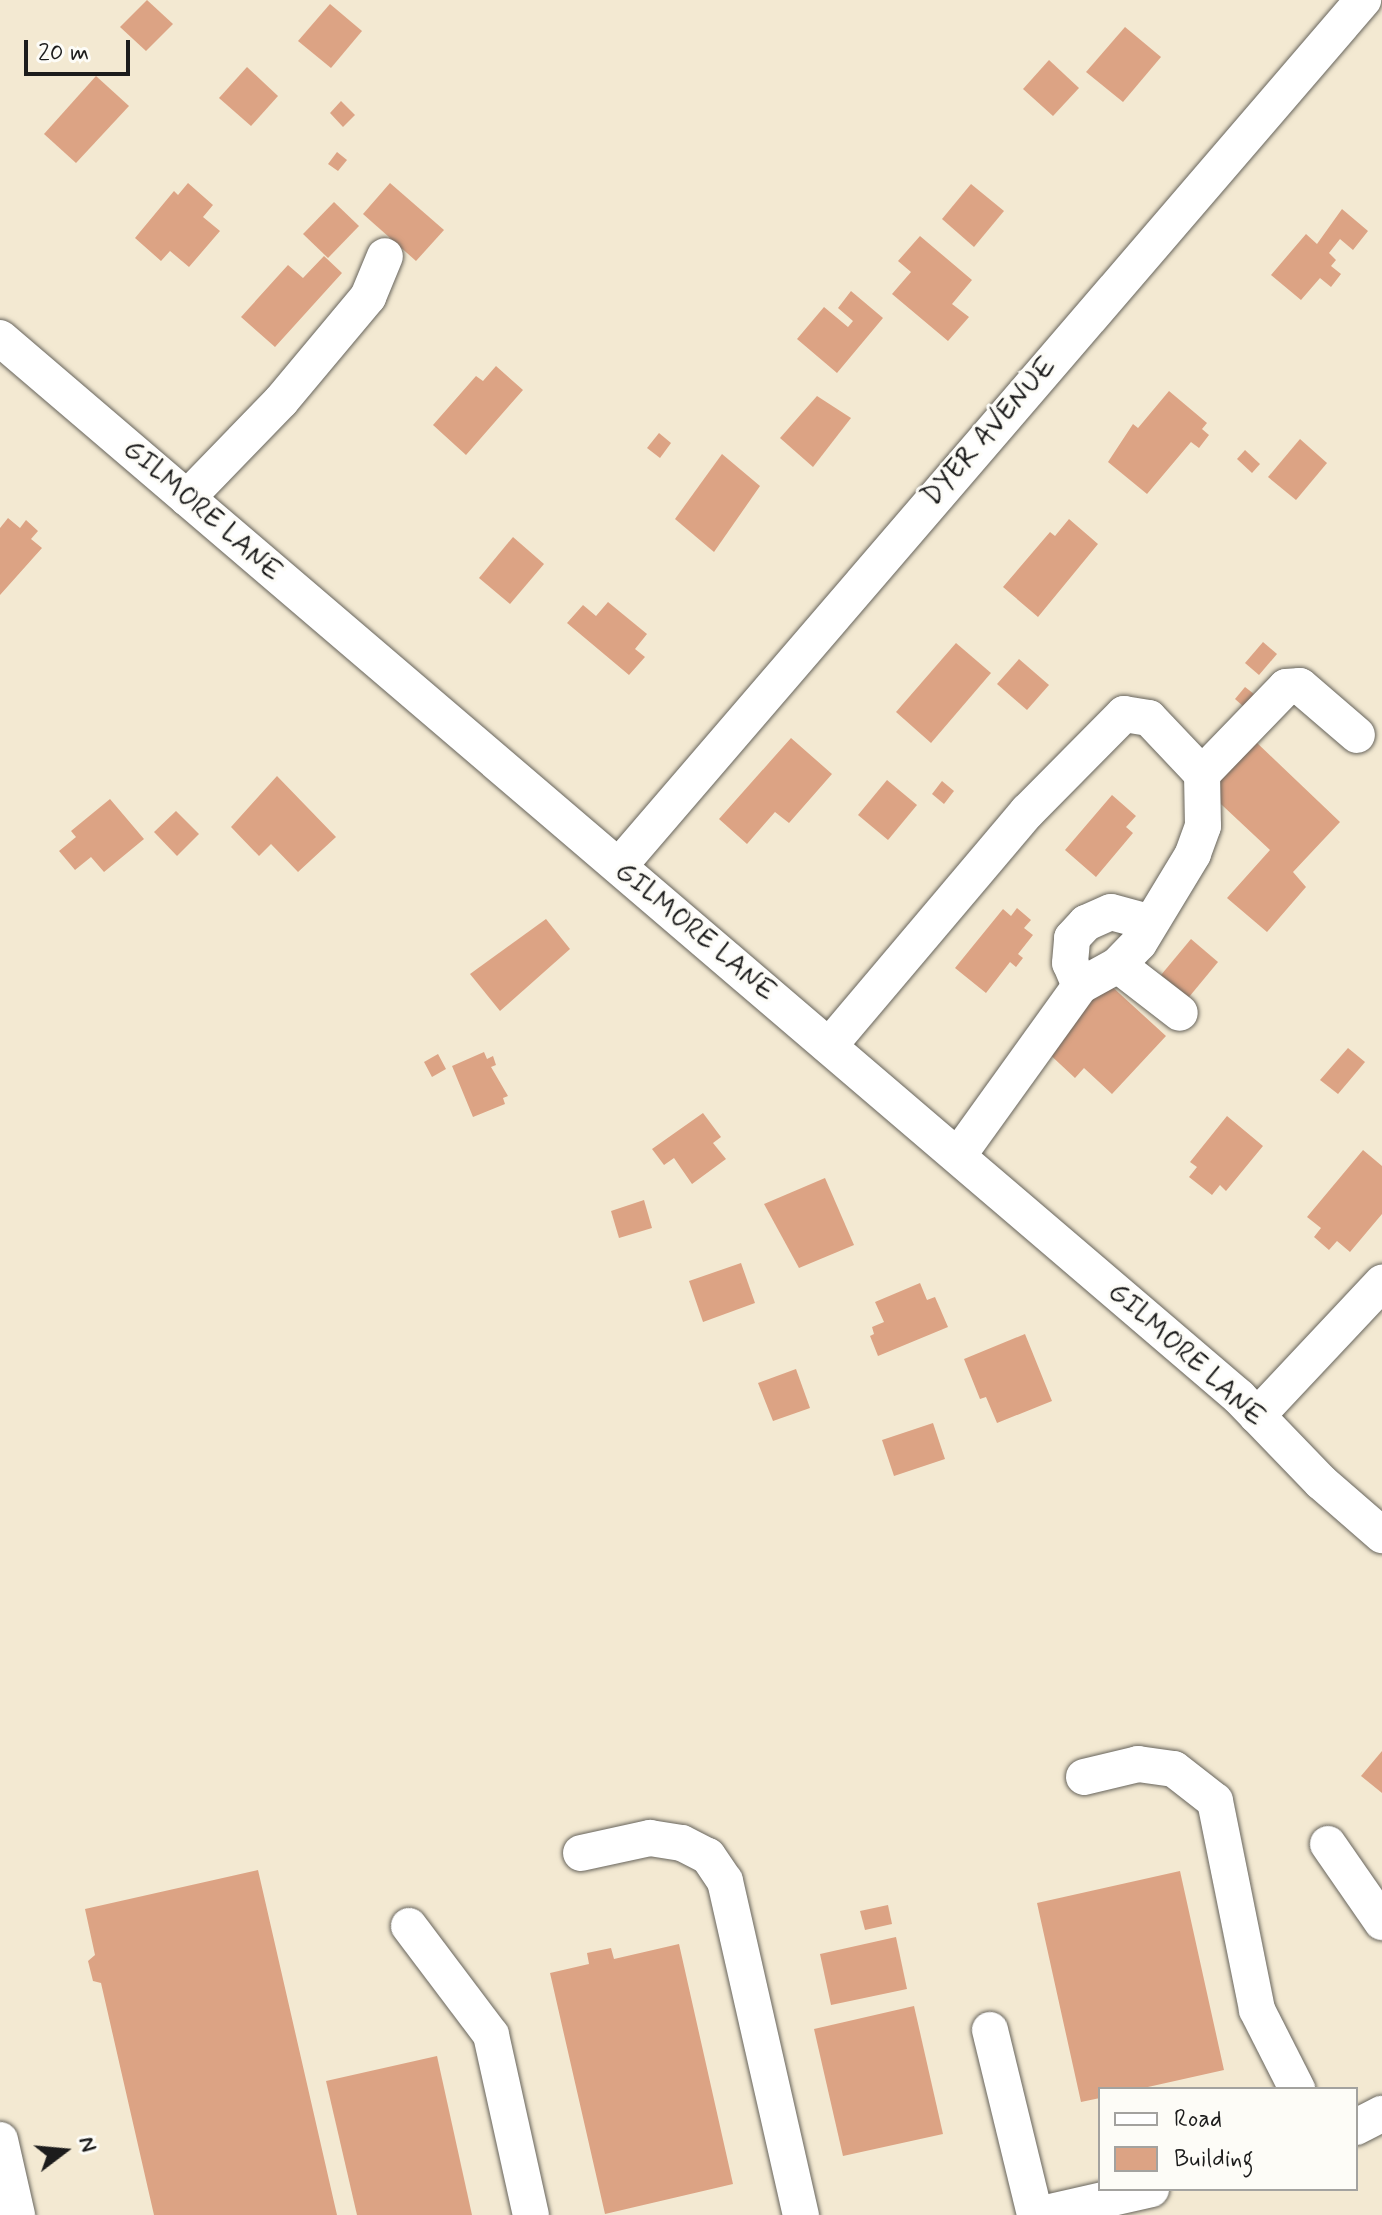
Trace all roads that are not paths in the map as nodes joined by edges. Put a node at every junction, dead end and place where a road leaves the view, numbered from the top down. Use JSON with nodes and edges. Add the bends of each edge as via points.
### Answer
{"nodes":[{"id":1,"x":1363,"y":0,"type":"edge"},
{"id":2,"x":385,"y":256,"type":"dead end"},
{"id":3,"x":0,"y":338,"type":"edge"},
{"id":4,"x":187,"y":498,"type":"junction"},
{"id":5,"x":1357,"y":735,"type":"dead end"},
{"id":6,"x":1202,"y":774,"type":"junction"},
{"id":7,"x":619,"y":866,"type":"junction"},
{"id":8,"x":1149,"y":922,"type":"junction"},
{"id":9,"x":1118,"y":965,"type":"junction"},
{"id":10,"x":1080,"y":986,"type":"junction"},
{"id":11,"x":1180,"y":1013,"type":"dead end"},
{"id":12,"x":829,"y":1046,"type":"junction"},
{"id":13,"x":958,"y":1156,"type":"junction"},
{"id":14,"x":1382,"y":1283,"type":"edge"},
{"id":15,"x":1257,"y":1416,"type":"junction"},
{"id":16,"x":1381,"y":1531,"type":"edge"},
{"id":17,"x":1084,"y":1777,"type":"dead end"},
{"id":18,"x":1328,"y":1844,"type":"dead end"},
{"id":19,"x":581,"y":1853,"type":"dead end"},
{"id":20,"x":1382,"y":1922,"type":"edge"},
{"id":21,"x":409,"y":1926,"type":"dead end"},
{"id":22,"x":990,"y":2030,"type":"dead end"},
{"id":23,"x":1296,"y":2087,"type":"edge"},
{"id":24,"x":1382,"y":2114,"type":"edge"},
{"id":25,"x":1358,"y":2126,"type":"edge"},
{"id":26,"x":0,"y":2140,"type":"edge"},
{"id":27,"x":1142,"y":2191,"type":"edge"},
{"id":28,"x":17,"y":2215,"type":"edge"},
{"id":29,"x":531,"y":2215,"type":"edge"},
{"id":30,"x":801,"y":2215,"type":"edge"},
{"id":31,"x":1040,"y":2215,"type":"edge"}],
"edges":[{"from":1,"to":7,"type":"street","name":"DYER AVENUE"},
{"from":2,"to":4,"type":"street","via":[[368,297],[281,401]]},
{"from":3,"to":4,"type":"street","name":"GILMORE LANE"},
{"from":4,"to":7,"type":"street","name":"GILMORE LANE"},
{"from":5,"to":6,"type":"street","via":[[1300,686],[1286,687]]},
{"from":6,"to":8,"type":"street","via":[[1203,826],[1193,854]]},
{"from":6,"to":12,"type":"street","via":[[1149,718],[1124,714],[1027,812]]},
{"from":7,"to":12,"type":"street","name":"GILMORE LANE"},
{"from":8,"to":9,"type":"street","via":[[1139,943]]},
{"from":8,"to":10,"type":"street","via":[[1111,912],[1086,923],[1072,938],[1070,963]]},
{"from":9,"to":10,"type":"street"},
{"from":9,"to":11,"type":"street"},
{"from":10,"to":13,"type":"street"},
{"from":12,"to":13,"type":"street","name":"GILMORE LANE"},
{"from":13,"to":15,"type":"street","name":"GILMORE LANE"},
{"from":14,"to":15,"type":"street"},
{"from":15,"to":16,"type":"street","name":"GILMORE LANE"},
{"from":17,"to":23,"type":"street","via":[[1138,1764],[1174,1769],[1215,1801],[1257,2010]]},
{"from":18,"to":20,"type":"street"},
{"from":19,"to":30,"type":"street","via":[[650,1838],[682,1843],[708,1856],[725,1881]]},
{"from":21,"to":29,"type":"street","via":[[491,2035]]},
{"from":22,"to":31,"type":"street"},
{"from":24,"to":25,"type":"street"},
{"from":26,"to":28,"type":"street"},
{"from":27,"to":31,"type":"street"}]}
